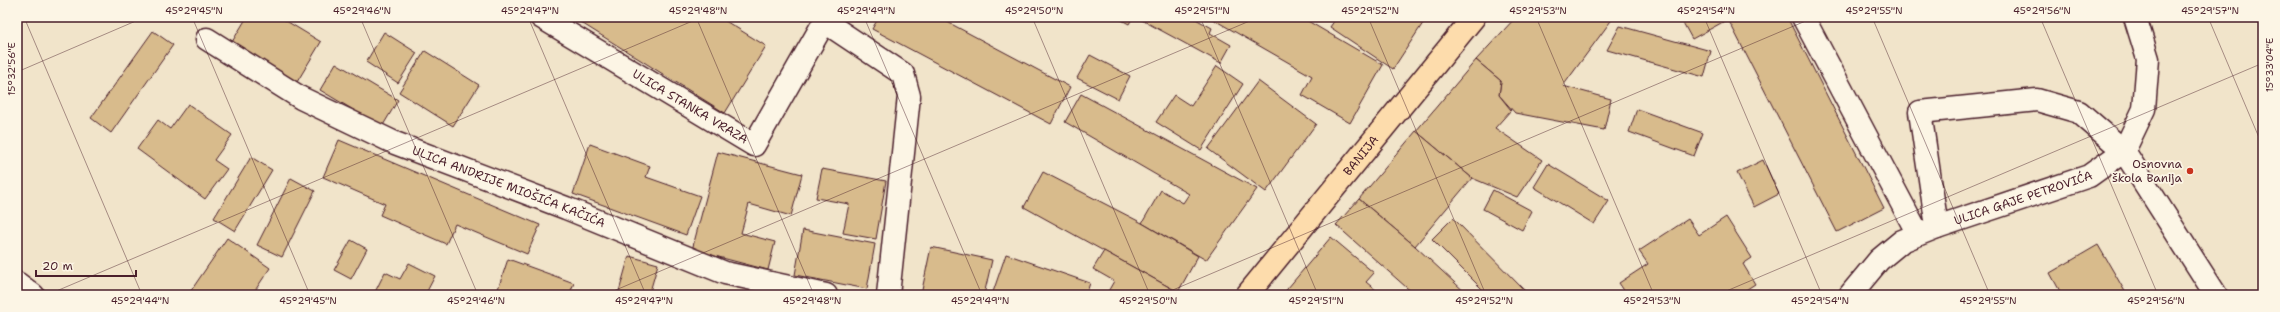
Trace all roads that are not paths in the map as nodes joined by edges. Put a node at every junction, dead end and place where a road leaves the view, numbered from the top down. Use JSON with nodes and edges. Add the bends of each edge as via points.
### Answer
{"nodes":[{"id":1,"x":540,"y":17,"type":"edge"},
{"id":2,"x":1474,"y":17,"type":"edge"},
{"id":3,"x":1803,"y":17,"type":"edge"},
{"id":4,"x":2135,"y":17,"type":"edge"},
{"id":5,"x":826,"y":19,"type":"edge"},
{"id":6,"x":207,"y":39,"type":"dead end"},
{"id":7,"x":2124,"y":151,"type":"junction"},
{"id":8,"x":1927,"y":230,"type":"junction"},
{"id":9,"x":17,"y":283,"type":"edge"},
{"id":10,"x":33,"y":295,"type":"edge"},
{"id":11,"x":826,"y":295,"type":"edge"},
{"id":12,"x":888,"y":295,"type":"edge"},
{"id":13,"x":1247,"y":295,"type":"edge"},
{"id":14,"x":1850,"y":295,"type":"edge"},
{"id":15,"x":2216,"y":295,"type":"edge"}],
"edges":[{"from":1,"to":5,"type":"street","name":"ULICA STANKA VRAZA","via":[[754,145]]},
{"from":2,"to":13,"type":"main road","name":"BANIJA"},
{"from":3,"to":8,"type":"street"},
{"from":4,"to":7,"type":"street","name":"ULICA GAJE PETROVIĆA","via":[[2148,59],[2144,109]]},
{"from":5,"to":12,"type":"street","via":[[903,74],[909,96]]},
{"from":6,"to":11,"type":"street","name":"ULICA ANDRIJE MIOŠIĆA KAČIĆA","via":[[301,98],[395,144],[566,208],[725,273]]},
{"from":7,"to":8,"type":"street","name":"ULICA GAJE PETROVIĆA","via":[[2089,176]]},
{"from":7,"to":8,"type":"street","via":[[2078,112],[2037,100],[1920,112]]},
{"from":7,"to":15,"type":"street"},
{"from":8,"to":14,"type":"street","name":"ULICA GAJE PETROVIĆA","via":[[1902,241],[1879,260]]},
{"from":9,"to":10,"type":"street"}]}
